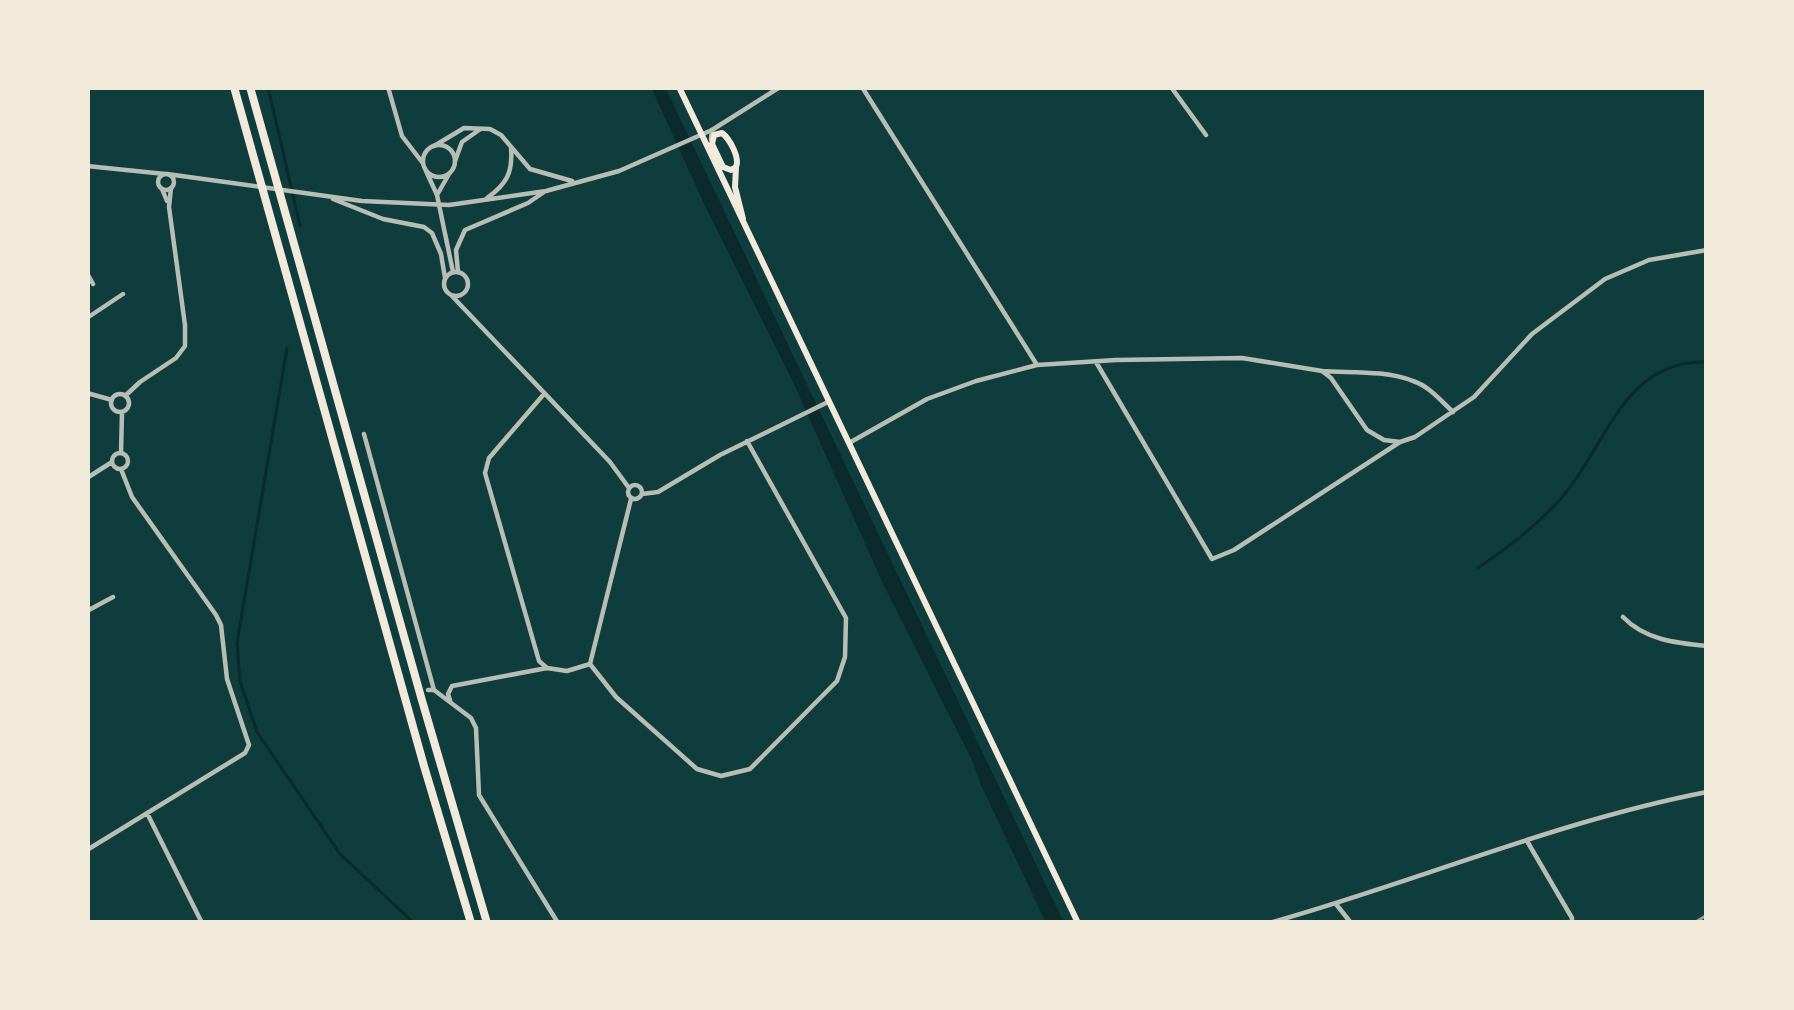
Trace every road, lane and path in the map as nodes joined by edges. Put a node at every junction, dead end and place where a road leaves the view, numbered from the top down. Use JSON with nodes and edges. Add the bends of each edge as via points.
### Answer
{"nodes":[{"id":1,"x":234,"y":87,"type":"edge"},
{"id":2,"x":250,"y":87,"type":"edge"},
{"id":3,"x":388,"y":87,"type":"edge"},
{"id":4,"x":679,"y":87,"type":"edge"},
{"id":5,"x":754,"y":87,"type":"edge"},
{"id":6,"x":780,"y":87,"type":"edge"},
{"id":7,"x":862,"y":87,"type":"edge"},
{"id":8,"x":1171,"y":87,"type":"edge"},
{"id":9,"x":762,"y":99,"type":"junction"},
{"id":10,"x":726,"y":122,"type":"junction"},
{"id":11,"x":484,"y":128,"type":"junction"},
{"id":12,"x":1206,"y":135,"type":"dead end"},
{"id":13,"x":709,"y":136,"type":"junction"},
{"id":14,"x":511,"y":145,"type":"junction"},
{"id":15,"x":410,"y":146,"type":"junction"},
{"id":16,"x":432,"y":147,"type":"junction"},
{"id":17,"x":711,"y":157,"type":"junction"},
{"id":18,"x":455,"y":161,"type":"junction"},
{"id":19,"x":87,"y":166,"type":"edge"},
{"id":20,"x":723,"y":167,"type":"junction"},
{"id":21,"x":736,"y":167,"type":"junction"},
{"id":22,"x":425,"y":169,"type":"junction"},
{"id":23,"x":134,"y":172,"type":"junction"},
{"id":24,"x":450,"y":173,"type":"junction"},
{"id":25,"x":166,"y":174,"type":"junction"},
{"id":26,"x":194,"y":179,"type":"junction"},
{"id":27,"x":578,"y":182,"type":"junction"},
{"id":28,"x":172,"y":188,"type":"junction"},
{"id":29,"x":161,"y":189,"type":"junction"},
{"id":30,"x":546,"y":190,"type":"junction"},
{"id":31,"x":437,"y":195,"type":"junction"},
{"id":32,"x":328,"y":196,"type":"junction"},
{"id":33,"x":482,"y":201,"type":"junction"},
{"id":34,"x":169,"y":207,"type":"junction"},
{"id":35,"x":746,"y":228,"type":"junction"},
{"id":36,"x":1707,"y":250,"type":"edge"},
{"id":37,"x":455,"y":272,"type":"junction"},
{"id":38,"x":87,"y":273,"type":"edge"},
{"id":39,"x":445,"y":278,"type":"junction"},
{"id":40,"x":93,"y":284,"type":"dead end"},
{"id":41,"x":467,"y":289,"type":"junction"},
{"id":42,"x":123,"y":294,"type":"dead end"},
{"id":43,"x":451,"y":295,"type":"junction"},
{"id":44,"x":466,"y":310,"type":"junction"},
{"id":45,"x":87,"y":318,"type":"edge"},
{"id":46,"x":1096,"y":362,"type":"junction"},
{"id":47,"x":1037,"y":365,"type":"junction"},
{"id":48,"x":1322,"y":371,"type":"junction"},
{"id":49,"x":87,"y":393,"type":"edge"},
{"id":50,"x":544,"y":394,"type":"junction"},
{"id":51,"x":125,"y":396,"type":"junction"},
{"id":52,"x":112,"y":400,"type":"junction"},
{"id":53,"x":825,"y":403,"type":"junction"},
{"id":54,"x":122,"y":412,"type":"junction"},
{"id":55,"x":1453,"y":412,"type":"junction"},
{"id":56,"x":364,"y":434,"type":"dead end"},
{"id":57,"x":747,"y":441,"type":"junction"},
{"id":58,"x":1400,"y":442,"type":"junction"},
{"id":59,"x":847,"y":444,"type":"junction"},
{"id":60,"x":122,"y":453,"type":"junction"},
{"id":61,"x":112,"y":462,"type":"junction"},
{"id":62,"x":121,"y":469,"type":"junction"},
{"id":63,"x":87,"y":478,"type":"edge"},
{"id":64,"x":629,"y":488,"type":"junction"},
{"id":65,"x":642,"y":494,"type":"junction"},
{"id":66,"x":631,"y":499,"type":"junction"},
{"id":67,"x":112,"y":597,"type":"dead end"},
{"id":68,"x":87,"y":611,"type":"edge"},
{"id":69,"x":1623,"y":617,"type":"dead end"},
{"id":70,"x":1707,"y":646,"type":"edge"},
{"id":71,"x":590,"y":664,"type":"junction"},
{"id":72,"x":547,"y":668,"type":"junction"},
{"id":73,"x":450,"y":703,"type":"junction"},
{"id":74,"x":1707,"y":792,"type":"edge"},
{"id":75,"x":147,"y":813,"type":"junction"},
{"id":76,"x":1527,"y":841,"type":"junction"},
{"id":77,"x":87,"y":850,"type":"edge"},
{"id":78,"x":1336,"y":904,"type":"junction"},
{"id":79,"x":1074,"y":922,"type":"edge"},
{"id":80,"x":202,"y":923,"type":"edge"},
{"id":81,"x":471,"y":923,"type":"edge"},
{"id":82,"x":487,"y":923,"type":"edge"},
{"id":83,"x":558,"y":923,"type":"edge"},
{"id":84,"x":1269,"y":923,"type":"edge"},
{"id":85,"x":1351,"y":923,"type":"edge"},
{"id":86,"x":1572,"y":923,"type":"edge"}],
"edges":[{"from":1,"to":81,"type":"highway"},
{"from":2,"to":82,"type":"highway"},
{"from":3,"to":15,"type":"street"},
{"from":4,"to":13,"type":"main road"},
{"from":5,"to":9,"type":"street"},
{"from":6,"to":9,"type":"street"},
{"from":7,"to":47,"type":"street"},
{"from":8,"to":12,"type":"street"},
{"from":9,"to":10,"type":"street"},
{"from":10,"to":13,"type":"street"},
{"from":10,"to":13,"type":"street"},
{"from":11,"to":14,"type":"street"},
{"from":11,"to":16,"type":"street","via":[[464,128]]},
{"from":11,"to":18,"type":"street","via":[[462,142]]},
{"from":13,"to":17,"type":"main road"},
{"from":13,"to":20,"type":"main road"},
{"from":13,"to":21,"type":"main road","via":[[737,159]]},
{"from":13,"to":27,"type":"street"},
{"from":14,"to":27,"type":"street","via":[[530,169]]},
{"from":14,"to":33,"type":"street","via":[[508,178]]},
{"from":15,"to":16,"type":"street"},
{"from":15,"to":22,"type":"street"},
{"from":16,"to":18,"type":"street","via":[[450,149]]},
{"from":16,"to":22,"type":"street"},
{"from":17,"to":20,"type":"main road"},
{"from":17,"to":35,"type":"main road"},
{"from":18,"to":24,"type":"street"},
{"from":19,"to":23,"type":"street"},
{"from":20,"to":21,"type":"main road"},
{"from":21,"to":35,"type":"main road"},
{"from":22,"to":24,"type":"street"},
{"from":22,"to":31,"type":"street"},
{"from":23,"to":25,"type":"street"},
{"from":23,"to":29,"type":"street"},
{"from":24,"to":31,"type":"street"},
{"from":25,"to":26,"type":"street"},
{"from":25,"to":28,"type":"street"},
{"from":25,"to":29,"type":"street"},
{"from":26,"to":28,"type":"street"},
{"from":26,"to":32,"type":"street"},
{"from":27,"to":30,"type":"street"},
{"from":28,"to":29,"type":"street"},
{"from":28,"to":34,"type":"street"},
{"from":29,"to":34,"type":"street"},
{"from":30,"to":33,"type":"street"},
{"from":30,"to":37,"type":"street","via":[[465,230]]},
{"from":31,"to":37,"type":"street"},
{"from":32,"to":33,"type":"street"},
{"from":32,"to":39,"type":"street","via":[[424,227]]},
{"from":34,"to":51,"type":"street","via":[[185,346]]},
{"from":35,"to":53,"type":"main road"},
{"from":36,"to":55,"type":"street","via":[[1649,260],[1605,279],[1532,334]]},
{"from":37,"to":39,"type":"street"},
{"from":37,"to":41,"type":"street","via":[[467,278]]},
{"from":38,"to":40,"type":"street"},
{"from":39,"to":43,"type":"street"},
{"from":41,"to":43,"type":"street"},
{"from":41,"to":44,"type":"street"},
{"from":42,"to":45,"type":"street"},
{"from":43,"to":44,"type":"street"},
{"from":44,"to":50,"type":"street"},
{"from":46,"to":47,"type":"street"},
{"from":46,"to":48,"type":"street","via":[[1242,358]]},
{"from":46,"to":58,"type":"street","via":[[1212,559]]},
{"from":47,"to":59,"type":"street","via":[[927,399]]},
{"from":48,"to":55,"type":"street","via":[[1412,380]]},
{"from":48,"to":58,"type":"street","via":[[1366,430]]},
{"from":49,"to":52,"type":"street"},
{"from":50,"to":64,"type":"street"},
{"from":50,"to":72,"type":"street","via":[[485,473]]},
{"from":51,"to":52,"type":"street"},
{"from":51,"to":54,"type":"street"},
{"from":52,"to":54,"type":"street"},
{"from":53,"to":57,"type":"street"},
{"from":53,"to":59,"type":"main road"},
{"from":54,"to":60,"type":"street"},
{"from":55,"to":58,"type":"street"},
{"from":56,"to":73,"type":"street","via":[[431,690]]},
{"from":57,"to":65,"type":"street"},
{"from":57,"to":71,"type":"street","via":[[846,618],[837,681],[750,769],[721,776],[697,769]]},
{"from":59,"to":79,"type":"main road"},
{"from":60,"to":61,"type":"street"},
{"from":60,"to":62,"type":"street","via":[[128,461]]},
{"from":61,"to":62,"type":"street"},
{"from":61,"to":63,"type":"street"},
{"from":62,"to":75,"type":"street","via":[[132,497],[216,615],[248,737],[248,749]]},
{"from":64,"to":65,"type":"street","via":[[637,485]]},
{"from":64,"to":66,"type":"street"},
{"from":65,"to":66,"type":"street"},
{"from":66,"to":71,"type":"street"},
{"from":67,"to":68,"type":"street"},
{"from":69,"to":70,"type":"street","via":[[1650,636]]},
{"from":71,"to":72,"type":"street"},
{"from":72,"to":73,"type":"street","via":[[452,686]]},
{"from":73,"to":83,"type":"street","via":[[476,728],[479,796]]},
{"from":74,"to":76,"type":"street"},
{"from":75,"to":77,"type":"street"},
{"from":75,"to":80,"type":"street"},
{"from":76,"to":78,"type":"street"},
{"from":76,"to":86,"type":"street"},
{"from":78,"to":84,"type":"street"},
{"from":78,"to":85,"type":"street"}]}
